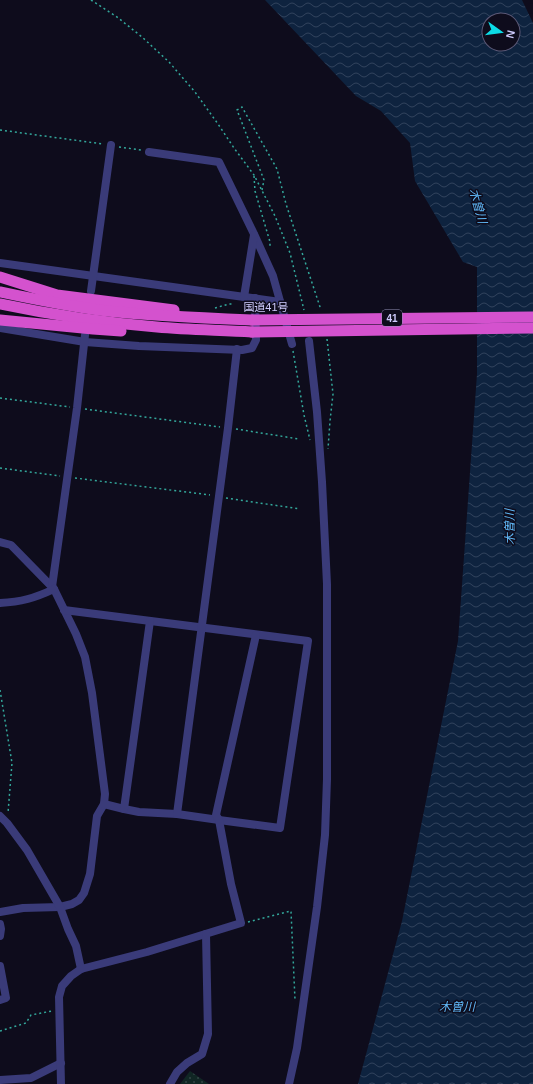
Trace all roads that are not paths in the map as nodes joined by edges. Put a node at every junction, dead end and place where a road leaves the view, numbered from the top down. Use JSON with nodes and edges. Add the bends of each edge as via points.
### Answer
{"nodes":[{"id":1,"x":111,"y":146,"type":"road end"},
{"id":2,"x":149,"y":152,"type":"road end"},
{"id":3,"x":254,"y":234,"type":"junction"},
{"id":4,"x":0,"y":263,"type":"edge"},
{"id":5,"x":0,"y":276,"type":"edge"},
{"id":6,"x":93,"y":276,"type":"junction"},
{"id":7,"x":91,"y":291,"type":"dead end"},
{"id":8,"x":0,"y":292,"type":"edge"},
{"id":9,"x":244,"y":297,"type":"junction"},
{"id":10,"x":255,"y":298,"type":"junction"},
{"id":11,"x":280,"y":302,"type":"junction"},
{"id":12,"x":0,"y":304,"type":"edge"},
{"id":13,"x":533,"y":317,"type":"edge"},
{"id":14,"x":220,"y":319,"type":"junction"},
{"id":15,"x":0,"y":320,"type":"edge"},
{"id":16,"x":158,"y":327,"type":"junction"},
{"id":17,"x":0,"y":328,"type":"edge"},
{"id":18,"x":533,"y":328,"type":"edge"},
{"id":19,"x":85,"y":339,"type":"junction"},
{"id":20,"x":309,"y":342,"type":"dead end"},
{"id":21,"x":292,"y":344,"type":"road end"},
{"id":22,"x":237,"y":349,"type":"junction"},
{"id":23,"x":0,"y":542,"type":"edge"},
{"id":24,"x":53,"y":588,"type":"junction"},
{"id":25,"x":0,"y":603,"type":"edge"},
{"id":26,"x":64,"y":610,"type":"junction"},
{"id":27,"x":150,"y":621,"type":"junction"},
{"id":28,"x":202,"y":628,"type":"junction"},
{"id":29,"x":256,"y":635,"type":"junction"},
{"id":30,"x":104,"y":804,"type":"junction"},
{"id":31,"x":124,"y":809,"type":"junction"},
{"id":32,"x":177,"y":814,"type":"junction"},
{"id":33,"x":0,"y":816,"type":"edge"},
{"id":34,"x":219,"y":820,"type":"junction"},
{"id":35,"x":60,"y":907,"type":"junction"},
{"id":36,"x":0,"y":912,"type":"edge"},
{"id":37,"x":0,"y":924,"type":"edge"},
{"id":38,"x":206,"y":934,"type":"junction"},
{"id":39,"x":0,"y":936,"type":"edge"},
{"id":40,"x":0,"y":966,"type":"edge"},
{"id":41,"x":81,"y":969,"type":"junction"},
{"id":42,"x":0,"y":1000,"type":"edge"},
{"id":43,"x":61,"y":1063,"type":"junction"},
{"id":44,"x":0,"y":1080,"type":"edge"},
{"id":45,"x":61,"y":1084,"type":"edge"},
{"id":46,"x":170,"y":1084,"type":"edge"},
{"id":47,"x":289,"y":1084,"type":"edge"}],
"edges":[{"from":1,"to":6,"type":"street"},
{"from":2,"to":3,"type":"street","via":[[219,162]]},
{"from":3,"to":9,"type":"street"},
{"from":3,"to":11,"type":"street","via":[[273,276]]},
{"from":4,"to":6,"type":"street"},
{"from":5,"to":14,"type":"highway","via":[[58,295],[209,314]]},
{"from":6,"to":7,"type":"street"},
{"from":6,"to":9,"type":"street"},
{"from":8,"to":14,"type":"highway","name":"国道41号","number":"41","via":[[100,310]]},
{"from":9,"to":10,"type":"street"},
{"from":10,"to":11,"type":"street"},
{"from":10,"to":22,"type":"street","via":[[256,340],[252,348]]},
{"from":11,"to":21,"type":"street"},
{"from":12,"to":16,"type":"highway","number":"41","via":[[62,316]]},
{"from":13,"to":14,"type":"highway","name":"国道41号","number":"41","bridge":true},
{"from":15,"to":16,"type":"highway","via":[[127,331]]},
{"from":16,"to":18,"type":"highway","number":"41","bridge":true,"via":[[252,332]]},
{"from":17,"to":19,"type":"street"},
{"from":19,"to":22,"type":"street","via":[[139,346]]},
{"from":19,"to":24,"type":"street"},
{"from":20,"to":47,"type":"street","via":[[318,428],[327,576],[327,779],[317,907],[297,1048]]},
{"from":22,"to":28,"type":"street"},
{"from":23,"to":24,"type":"street","via":[[11,545]]},
{"from":24,"to":25,"type":"street","via":[[40,596]]},
{"from":24,"to":26,"type":"street"},
{"from":26,"to":27,"type":"street"},
{"from":26,"to":30,"type":"street","via":[[85,657],[92,693],[105,794]]},
{"from":27,"to":28,"type":"street"},
{"from":27,"to":31,"type":"street"},
{"from":28,"to":29,"type":"street"},
{"from":28,"to":32,"type":"street"},
{"from":29,"to":34,"type":"street","via":[[216,815]]},
{"from":29,"to":34,"type":"street","via":[[308,641],[280,828]]},
{"from":30,"to":31,"type":"street"},
{"from":30,"to":35,"type":"street","via":[[97,816],[90,874],[84,893],[79,900]]},
{"from":31,"to":32,"type":"street"},
{"from":32,"to":34,"type":"street"},
{"from":33,"to":35,"type":"street","via":[[27,850]]},
{"from":34,"to":38,"type":"street","via":[[241,924]]},
{"from":35,"to":36,"type":"street","via":[[23,908]]},
{"from":35,"to":41,"type":"street","via":[[76,946]]},
{"from":37,"to":39,"type":"street"},
{"from":38,"to":41,"type":"street"},
{"from":38,"to":46,"type":"street","via":[[208,1034],[202,1054],[177,1072]]},
{"from":40,"to":42,"type":"street","via":[[6,998]]},
{"from":41,"to":43,"type":"street","via":[[62,986],[59,996]]},
{"from":43,"to":44,"type":"street","via":[[31,1078]]},
{"from":43,"to":45,"type":"street"}]}
